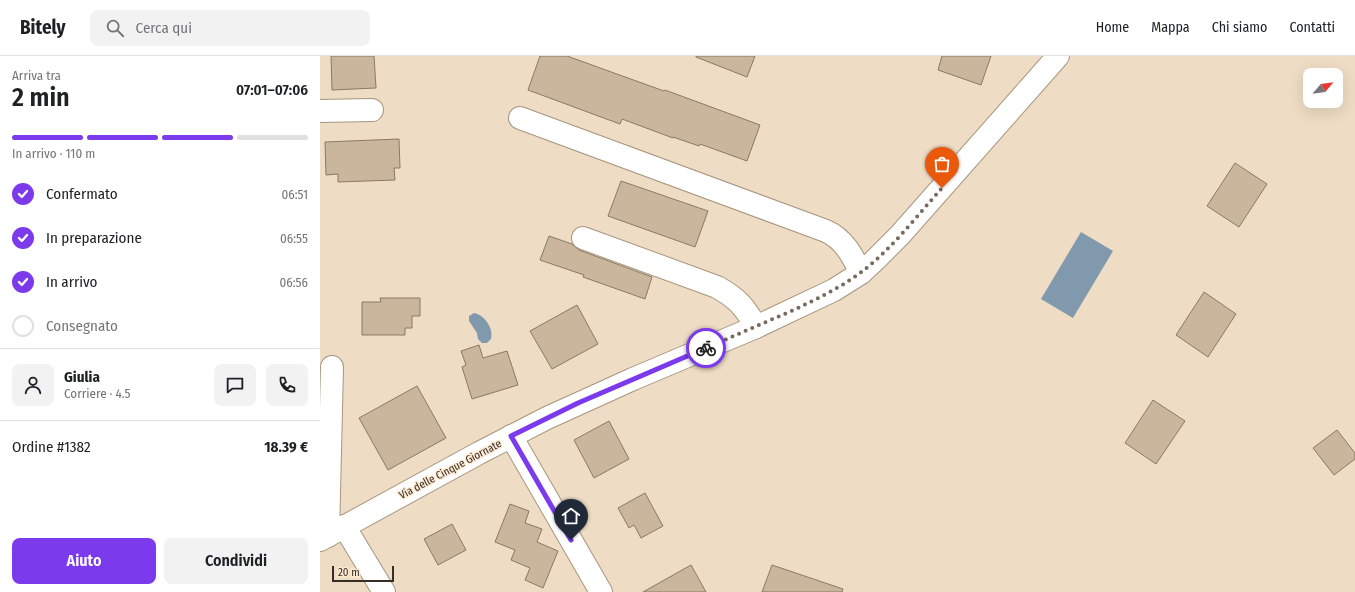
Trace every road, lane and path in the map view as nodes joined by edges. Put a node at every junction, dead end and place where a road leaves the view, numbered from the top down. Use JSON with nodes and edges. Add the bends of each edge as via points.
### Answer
{"nodes":[{"id":1,"x":1058,"y":56,"type":"edge"},
{"id":2,"x":372,"y":110,"type":"dead end"},
{"id":3,"x":320,"y":111,"type":"edge"},
{"id":4,"x":520,"y":118,"type":"dead end"},
{"id":5,"x":583,"y":238,"type":"dead end"},
{"id":6,"x":861,"y":273,"type":"junction"},
{"id":7,"x":756,"y":327,"type":"junction"},
{"id":8,"x":332,"y":367,"type":"dead end"},
{"id":9,"x":511,"y":436,"type":"junction"},
{"id":10,"x":331,"y":534,"type":"edge"},
{"id":11,"x":384,"y":592,"type":"edge"},
{"id":12,"x":601,"y":592,"type":"edge"}],
"edges":[{"from":1,"to":6,"type":"street","name":"Via delle Cinque Giornate","via":[[900,236]]},
{"from":2,"to":3,"type":"street"},
{"from":4,"to":6,"type":"street","via":[[826,231],[845,245]]},
{"from":5,"to":7,"type":"street","via":[[728,292],[747,310]]},
{"from":6,"to":7,"type":"street","name":"Via delle Cinque Giornate","via":[[827,294]]},
{"from":7,"to":9,"type":"street","name":"Via delle Cinque Giornate","via":[[578,403]]},
{"from":8,"to":10,"type":"street"},
{"from":9,"to":10,"type":"street","name":"Via delle Cinque Giornate"},
{"from":9,"to":12,"type":"street"},
{"from":10,"to":11,"type":"street"}]}
